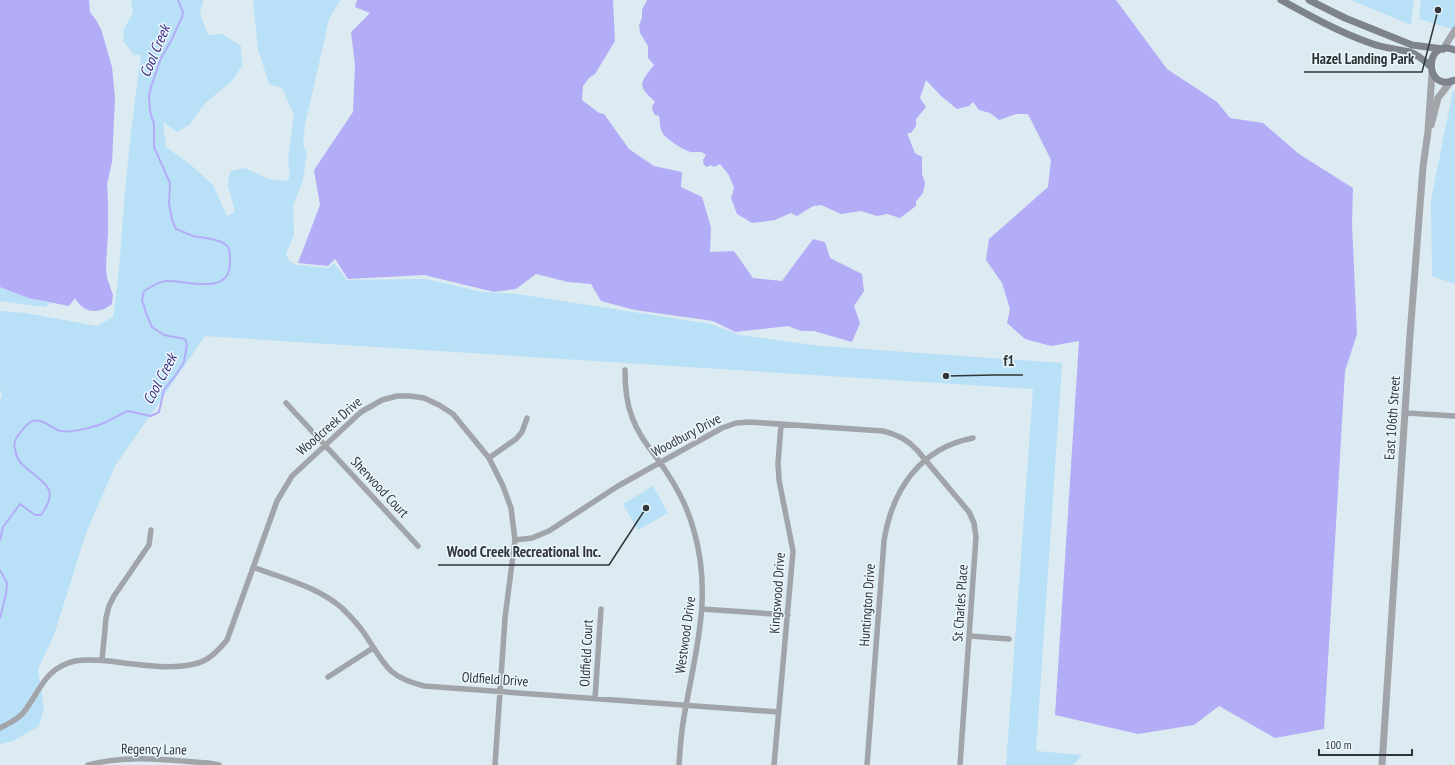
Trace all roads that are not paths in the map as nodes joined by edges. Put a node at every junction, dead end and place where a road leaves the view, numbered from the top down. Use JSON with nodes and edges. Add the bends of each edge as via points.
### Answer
{"nodes":[{"id":1,"x":1281,"y":0,"type":"edge"},
{"id":2,"x":1309,"y":0,"type":"edge"},
{"id":3,"x":1455,"y":30,"type":"edge"},
{"id":4,"x":1443,"y":49,"type":"junction"},
{"id":5,"x":1455,"y":50,"type":"edge"},
{"id":6,"x":1430,"y":66,"type":"junction"},
{"id":7,"x":1432,"y":73,"type":"junction"},
{"id":8,"x":1453,"y":81,"type":"edge"},
{"id":9,"x":1428,"y":130,"type":"junction"},
{"id":10,"x":625,"y":370,"type":"dead end"},
{"id":11,"x":286,"y":403,"type":"dead end"},
{"id":12,"x":1406,"y":413,"type":"junction"},
{"id":13,"x":1455,"y":416,"type":"edge"},
{"id":14,"x":527,"y":418,"type":"dead end"},
{"id":15,"x":781,"y":425,"type":"junction"},
{"id":16,"x":973,"y":438,"type":"dead end"},
{"id":17,"x":325,"y":445,"type":"junction"},
{"id":18,"x":489,"y":458,"type":"junction"},
{"id":19,"x":926,"y":460,"type":"junction"},
{"id":20,"x":660,"y":463,"type":"junction"},
{"id":21,"x":151,"y":530,"type":"dead end"},
{"id":22,"x":515,"y":540,"type":"junction"},
{"id":23,"x":418,"y":546,"type":"dead end"},
{"id":24,"x":254,"y":567,"type":"junction"},
{"id":25,"x":600,"y":609,"type":"dead end"},
{"id":26,"x":702,"y":609,"type":"junction"},
{"id":27,"x":788,"y":615,"type":"junction"},
{"id":28,"x":970,"y":636,"type":"junction"},
{"id":29,"x":1009,"y":639,"type":"dead end"},
{"id":30,"x":373,"y":648,"type":"junction"},
{"id":31,"x":102,"y":660,"type":"junction"},
{"id":32,"x":328,"y":677,"type":"dead end"},
{"id":33,"x":501,"y":691,"type":"junction"},
{"id":34,"x":596,"y":699,"type":"junction"},
{"id":35,"x":686,"y":705,"type":"junction"},
{"id":36,"x":779,"y":712,"type":"junction"},
{"id":37,"x":0,"y":728,"type":"edge"},
{"id":38,"x":88,"y":765,"type":"edge"},
{"id":39,"x":219,"y":765,"type":"edge"},
{"id":40,"x":494,"y":765,"type":"edge"},
{"id":41,"x":679,"y":765,"type":"edge"},
{"id":42,"x":774,"y":765,"type":"edge"},
{"id":43,"x":867,"y":765,"type":"edge"},
{"id":44,"x":960,"y":765,"type":"edge"},
{"id":45,"x":1382,"y":765,"type":"edge"}],
"edges":[{"from":1,"to":6,"type":"main road","via":[[1359,39],[1410,52]]},
{"from":2,"to":4,"type":"main road","via":[[1412,45]]},
{"from":3,"to":4,"type":"street"},
{"from":4,"to":5,"type":"main road"},
{"from":4,"to":6,"type":"main road","via":[[1434,55]]},
{"from":6,"to":7,"type":"main road"},
{"from":7,"to":8,"type":"main road","via":[[1438,79]]},
{"from":7,"to":9,"type":"street","name":"East 106th Street"},
{"from":8,"to":9,"type":"street","via":[[1438,98]]},
{"from":9,"to":12,"type":"street","name":"East 106th Street","via":[[1423,167]]},
{"from":10,"to":20,"type":"street","name":"Westwood Drive","via":[[631,417],[641,437]]},
{"from":11,"to":17,"type":"street","name":"Sherwood Court"},
{"from":12,"to":13,"type":"street"},
{"from":12,"to":45,"type":"street","name":"East 106th Street"},
{"from":14,"to":18,"type":"street","via":[[522,432],[516,439]]},
{"from":15,"to":19,"type":"street","name":"Woodbury Drive","via":[[890,433],[911,443]]},
{"from":15,"to":20,"type":"street","name":"Woodbury Drive","via":[[749,422],[729,425]]},
{"from":15,"to":27,"type":"street","name":"Kingswood Drive","via":[[779,480],[793,551]]},
{"from":16,"to":19,"type":"street","name":"Huntington Drive","via":[[948,446]]},
{"from":17,"to":18,"type":"street","name":"Woodcreek Drive","via":[[372,405],[397,396],[410,396],[424,398],[452,414]]},
{"from":17,"to":23,"type":"street","name":"Sherwood Court"},
{"from":17,"to":24,"type":"street","name":"Woodcreek Drive","via":[[292,476],[284,488]]},
{"from":18,"to":22,"type":"street","name":"Woodcreek Drive","via":[[511,508]]},
{"from":19,"to":28,"type":"street","name":"St Charles Place","via":[[969,512],[974,524],[976,556]]},
{"from":19,"to":43,"type":"street","name":"Huntington Drive","via":[[904,484],[886,528]]},
{"from":20,"to":22,"type":"street","name":"Woodbury Drive","via":[[606,494],[550,531],[532,538]]},
{"from":20,"to":26,"type":"street","name":"Westwood Drive","via":[[677,489],[694,529],[702,571]]},
{"from":21,"to":31,"type":"street","via":[[149,545],[109,606]]},
{"from":22,"to":33,"type":"street","name":"Woodcreek Drive","via":[[506,610]]},
{"from":24,"to":30,"type":"street","name":"Oldfield Drive","via":[[313,588],[330,599],[355,622]]},
{"from":24,"to":31,"type":"street","name":"Woodcreek Drive","via":[[227,640],[209,658],[188,666],[174,667]]},
{"from":25,"to":34,"type":"street","name":"Oldfield Court"},
{"from":26,"to":27,"type":"street"},
{"from":26,"to":35,"type":"street","name":"Westwood Drive"},
{"from":27,"to":36,"type":"street","name":"Kingswood Drive"},
{"from":28,"to":29,"type":"street"},
{"from":28,"to":44,"type":"street","name":"St Charles Place"},
{"from":30,"to":32,"type":"street"},
{"from":30,"to":33,"type":"street","name":"Oldfield Drive","via":[[391,671],[416,684]]},
{"from":31,"to":37,"type":"street","name":"Woodcreek Drive","via":[[75,661],[58,669],[45,679],[22,713]]},
{"from":33,"to":34,"type":"street","name":"Oldfield Drive"},
{"from":33,"to":40,"type":"street","name":"Woodcreek Drive"},
{"from":34,"to":35,"type":"street","name":"Oldfield Drive"},
{"from":35,"to":36,"type":"street","name":"Oldfield Drive"},
{"from":35,"to":41,"type":"street","name":"Westwood Drive"},
{"from":36,"to":42,"type":"street","name":"Kingswood Drive"},
{"from":38,"to":39,"type":"street","name":"Regency Lane","via":[[133,758]]}]}
